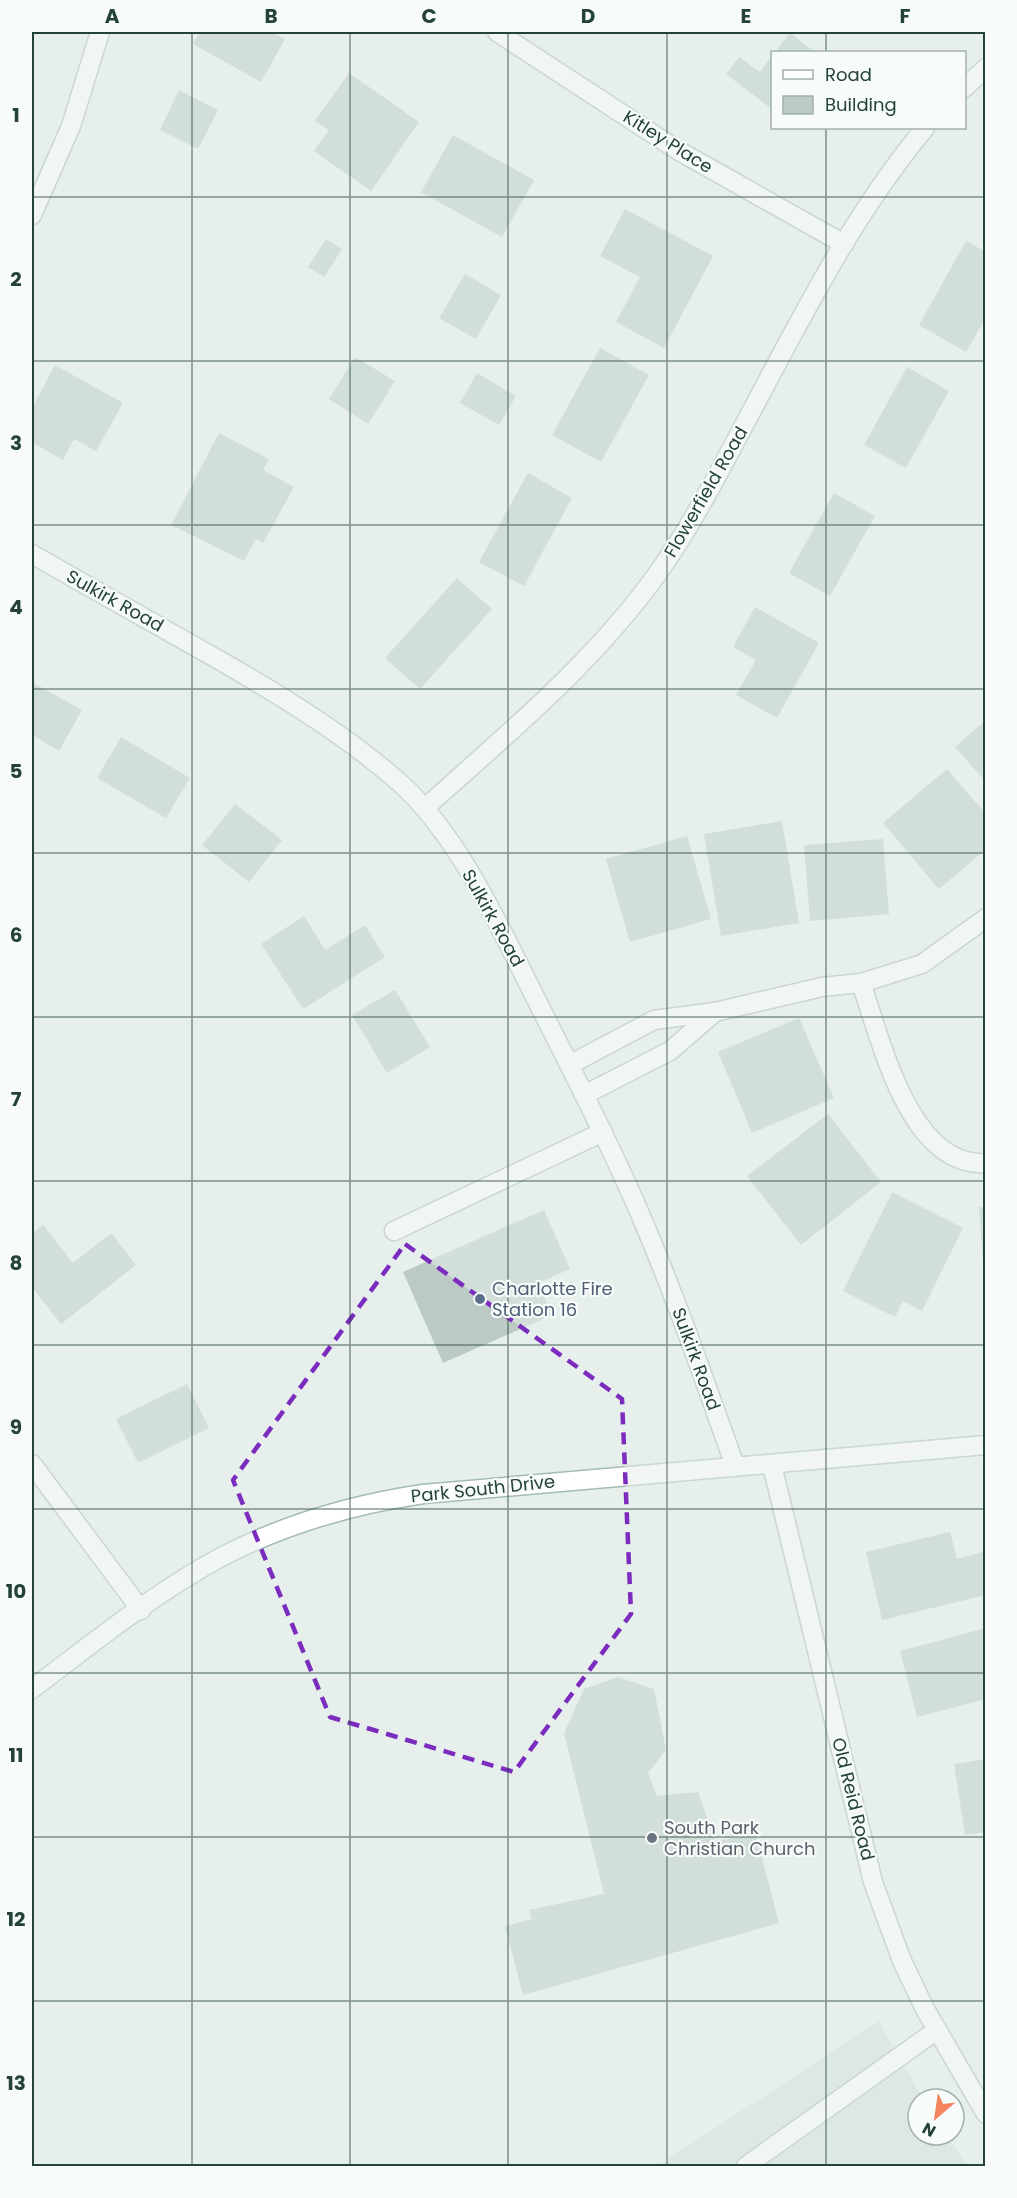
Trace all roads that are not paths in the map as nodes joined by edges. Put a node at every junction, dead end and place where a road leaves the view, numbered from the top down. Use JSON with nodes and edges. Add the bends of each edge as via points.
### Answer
{"nodes":[{"id":1,"x":100,"y":32,"type":"edge"},
{"id":2,"x":497,"y":32,"type":"edge"},
{"id":3,"x":986,"y":68,"type":"edge"},
{"id":4,"x":966,"y":86,"type":"edge"},
{"id":5,"x":924,"y":129,"type":"edge"},
{"id":6,"x":32,"y":214,"type":"edge"},
{"id":7,"x":844,"y":244,"type":"junction"},
{"id":8,"x":32,"y":554,"type":"edge"},
{"id":9,"x":425,"y":808,"type":"junction"},
{"id":10,"x":986,"y":918,"type":"edge"},
{"id":11,"x":861,"y":983,"type":"junction"},
{"id":12,"x":715,"y":1012,"type":"junction"},
{"id":13,"x":569,"y":1065,"type":"junction"},
{"id":14,"x":584,"y":1095,"type":"junction"},
{"id":15,"x":603,"y":1132,"type":"junction"},
{"id":16,"x":986,"y":1163,"type":"edge"},
{"id":17,"x":394,"y":1231,"type":"dead end"},
{"id":18,"x":986,"y":1445,"type":"edge"},
{"id":19,"x":32,"y":1464,"type":"edge"},
{"id":20,"x":772,"y":1465,"type":"junction"},
{"id":21,"x":735,"y":1466,"type":"junction"},
{"id":22,"x":141,"y":1610,"type":"junction"},
{"id":23,"x":32,"y":1689,"type":"edge"},
{"id":24,"x":937,"y":2030,"type":"junction"},
{"id":25,"x":986,"y":2114,"type":"edge"},
{"id":26,"x":746,"y":2166,"type":"edge"}],
"edges":[{"from":1,"to":6,"type":"street","via":[[70,126]]},
{"from":2,"to":7,"type":"street","name":"Kitley Place","via":[[680,151]]},
{"from":3,"to":4,"type":"street"},
{"from":5,"to":7,"type":"street","name":"Flowerfield Road","via":[[896,162]]},
{"from":7,"to":9,"type":"street","name":"Flowerfield Road","via":[[717,477],[661,569],[582,665]]},
{"from":8,"to":9,"type":"street","name":"Sulkirk Road","via":[[277,694],[343,737]]},
{"from":9,"to":13,"type":"street","name":"Sulkirk Road","via":[[458,853]]},
{"from":10,"to":11,"type":"street","via":[[922,964]]},
{"from":11,"to":12,"type":"street","via":[[822,987]]},
{"from":11,"to":16,"type":"street","via":[[905,1104],[926,1136],[953,1158]]},
{"from":12,"to":13,"type":"street","via":[[654,1020]]},
{"from":12,"to":14,"type":"street","via":[[670,1051]]},
{"from":13,"to":14,"type":"street","name":"Sulkirk Road"},
{"from":14,"to":15,"type":"street","name":"Sulkirk Road"},
{"from":15,"to":17,"type":"street"},
{"from":15,"to":21,"type":"street","name":"Sulkirk Road","via":[[694,1349]]},
{"from":18,"to":20,"type":"street","name":"Park South Drive"},
{"from":19,"to":22,"type":"street"},
{"from":20,"to":21,"type":"street","name":"Park South Drive"},
{"from":20,"to":24,"type":"street","name":"Old Reid Road","via":[[873,1882],[902,1961]]},
{"from":21,"to":22,"type":"street","name":"Park South Drive","via":[[386,1500],[279,1531],[196,1572]]},
{"from":22,"to":23,"type":"street","name":"Park South Drive"},
{"from":24,"to":25,"type":"street","name":"Old Reid Road"},
{"from":24,"to":26,"type":"street"}]}
